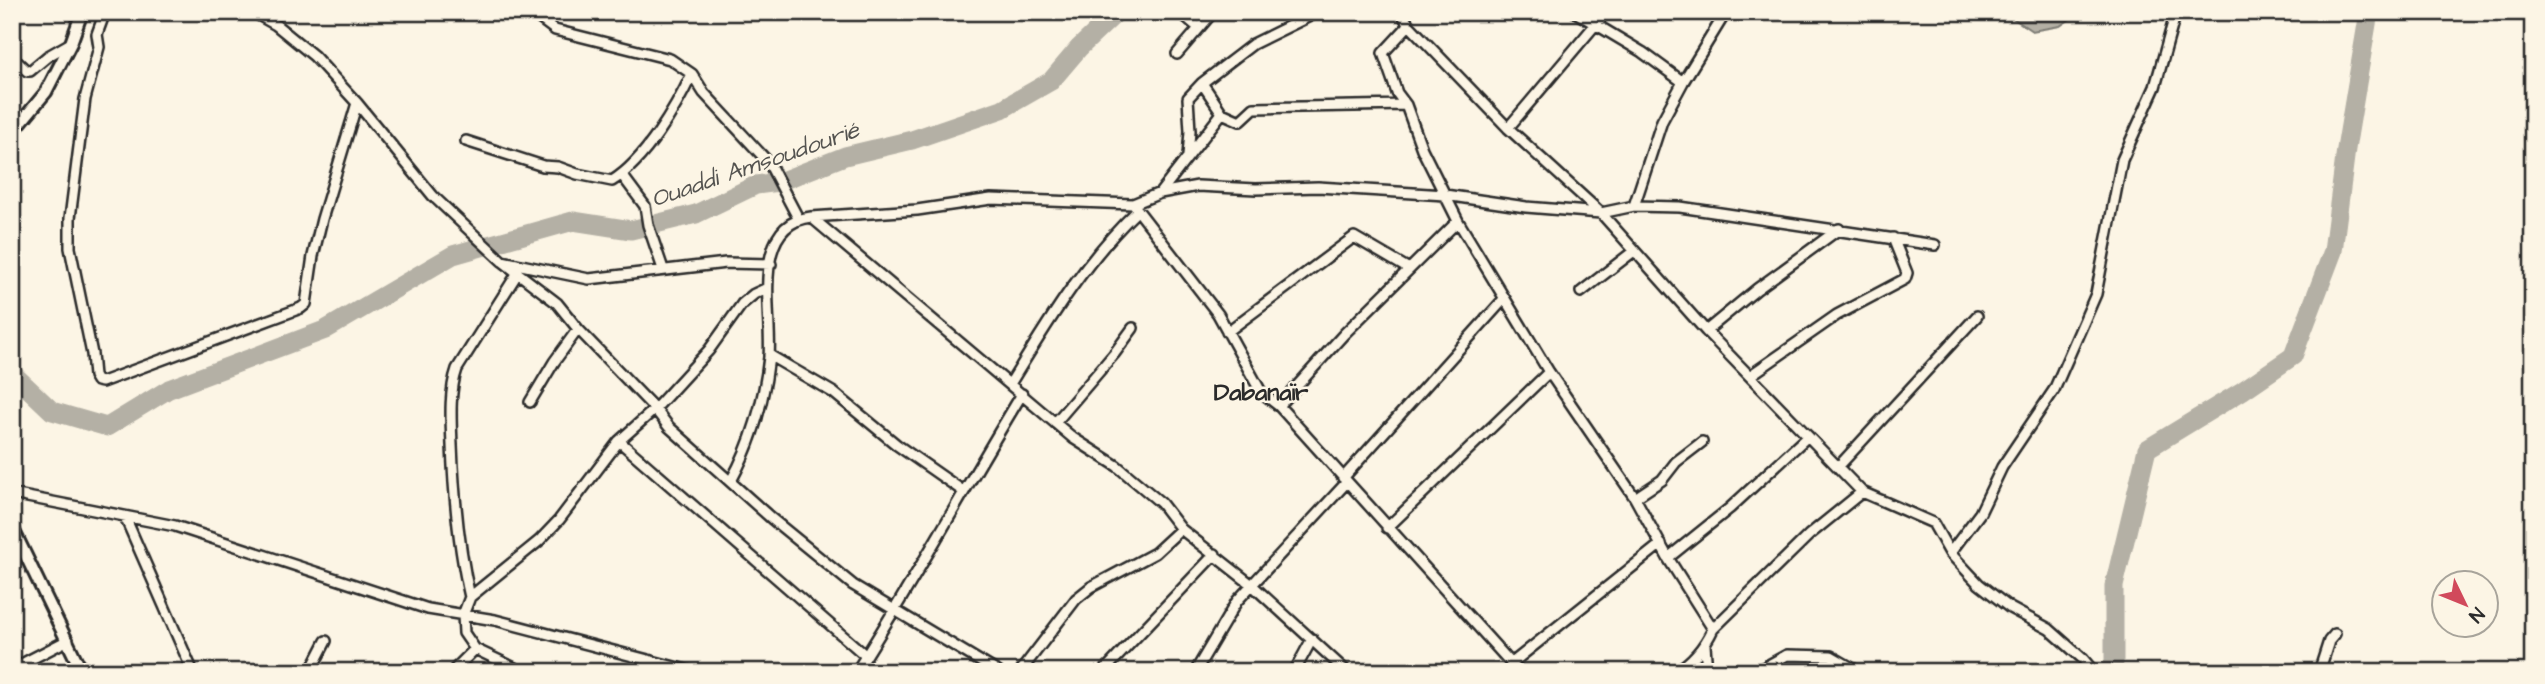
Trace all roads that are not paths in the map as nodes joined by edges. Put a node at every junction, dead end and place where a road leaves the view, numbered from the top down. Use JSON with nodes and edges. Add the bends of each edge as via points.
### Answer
{"nodes":[{"id":1,"x":82,"y":12,"type":"edge"},
{"id":2,"x":104,"y":12,"type":"edge"},
{"id":3,"x":253,"y":12,"type":"edge"},
{"id":4,"x":531,"y":12,"type":"edge"},
{"id":5,"x":1180,"y":12,"type":"edge"},
{"id":6,"x":1213,"y":12,"type":"edge"},
{"id":7,"x":1318,"y":12,"type":"edge"},
{"id":8,"x":1401,"y":12,"type":"edge"},
{"id":9,"x":1575,"y":12,"type":"edge"},
{"id":10,"x":1606,"y":12,"type":"edge"},
{"id":11,"x":1726,"y":12,"type":"edge"},
{"id":12,"x":2176,"y":12,"type":"edge"},
{"id":13,"x":1306,"y":15,"type":"edge"},
{"id":14,"x":1595,"y":23,"type":"junction"},
{"id":15,"x":1409,"y":25,"type":"junction"},
{"id":16,"x":1199,"y":28,"type":"junction"},
{"id":17,"x":71,"y":43,"type":"junction"},
{"id":18,"x":1177,"y":54,"type":"dead end"},
{"id":19,"x":12,"y":57,"type":"edge"},
{"id":20,"x":692,"y":74,"type":"junction"},
{"id":21,"x":1683,"y":82,"type":"junction"},
{"id":22,"x":1202,"y":83,"type":"junction"},
{"id":23,"x":357,"y":103,"type":"junction"},
{"id":24,"x":1406,"y":105,"type":"junction"},
{"id":25,"x":1222,"y":113,"type":"junction"},
{"id":26,"x":1508,"y":128,"type":"junction"},
{"id":27,"x":12,"y":133,"type":"edge"},
{"id":28,"x":466,"y":141,"type":"dead end"},
{"id":29,"x":1188,"y":156,"type":"junction"},
{"id":30,"x":622,"y":175,"type":"junction"},
{"id":31,"x":1160,"y":193,"type":"junction"},
{"id":32,"x":1445,"y":195,"type":"junction"},
{"id":33,"x":1634,"y":206,"type":"junction"},
{"id":34,"x":1135,"y":207,"type":"junction"},
{"id":35,"x":1601,"y":213,"type":"junction"},
{"id":36,"x":811,"y":217,"type":"junction"},
{"id":37,"x":798,"y":219,"type":"junction"},
{"id":38,"x":1458,"y":221,"type":"junction"},
{"id":39,"x":1839,"y":229,"type":"junction"},
{"id":40,"x":1893,"y":238,"type":"junction"},
{"id":41,"x":1935,"y":245,"type":"dead end"},
{"id":42,"x":1634,"y":251,"type":"junction"},
{"id":43,"x":501,"y":260,"type":"junction"},
{"id":44,"x":771,"y":264,"type":"junction"},
{"id":45,"x":663,"y":269,"type":"junction"},
{"id":46,"x":1409,"y":269,"type":"junction"},
{"id":47,"x":517,"y":274,"type":"junction"},
{"id":48,"x":767,"y":288,"type":"junction"},
{"id":49,"x":1581,"y":292,"type":"dead end"},
{"id":50,"x":1504,"y":299,"type":"junction"},
{"id":51,"x":1977,"y":316,"type":"dead end"},
{"id":52,"x":1133,"y":328,"type":"dead end"},
{"id":53,"x":578,"y":329,"type":"junction"},
{"id":54,"x":1706,"y":331,"type":"junction"},
{"id":55,"x":1227,"y":332,"type":"junction"},
{"id":56,"x":769,"y":355,"type":"junction"},
{"id":57,"x":1549,"y":372,"type":"junction"},
{"id":58,"x":1751,"y":375,"type":"junction"},
{"id":59,"x":1010,"y":384,"type":"junction"},
{"id":60,"x":1022,"y":394,"type":"junction"},
{"id":61,"x":530,"y":402,"type":"dead end"},
{"id":62,"x":1279,"y":406,"type":"junction"},
{"id":63,"x":655,"y":409,"type":"junction"},
{"id":64,"x":1055,"y":423,"type":"junction"},
{"id":65,"x":1808,"y":436,"type":"junction"},
{"id":66,"x":619,"y":442,"type":"junction"},
{"id":67,"x":1702,"y":442,"type":"dead end"},
{"id":68,"x":1838,"y":467,"type":"junction"},
{"id":69,"x":1345,"y":480,"type":"junction"},
{"id":70,"x":732,"y":481,"type":"junction"},
{"id":71,"x":963,"y":491,"type":"junction"},
{"id":72,"x":1862,"y":492,"type":"junction"},
{"id":73,"x":12,"y":494,"type":"edge"},
{"id":74,"x":1635,"y":498,"type":"junction"},
{"id":75,"x":125,"y":517,"type":"junction"},
{"id":76,"x":12,"y":527,"type":"edge"},
{"id":77,"x":1387,"y":528,"type":"junction"},
{"id":78,"x":1181,"y":529,"type":"junction"},
{"id":79,"x":1661,"y":544,"type":"junction"},
{"id":80,"x":1950,"y":553,"type":"junction"},
{"id":81,"x":1215,"y":554,"type":"junction"},
{"id":82,"x":1668,"y":558,"type":"junction"},
{"id":83,"x":1252,"y":585,"type":"junction"},
{"id":84,"x":470,"y":597,"type":"junction"},
{"id":85,"x":895,"y":611,"type":"junction"},
{"id":86,"x":463,"y":615,"type":"junction"},
{"id":87,"x":1713,"y":629,"type":"junction"},
{"id":88,"x":2335,"y":634,"type":"dead end"},
{"id":89,"x":1312,"y":639,"type":"junction"},
{"id":90,"x":68,"y":640,"type":"junction"},
{"id":91,"x":326,"y":641,"type":"dead end"},
{"id":92,"x":1705,"y":645,"type":"junction"},
{"id":93,"x":475,"y":649,"type":"junction"},
{"id":94,"x":866,"y":656,"type":"junction"},
{"id":95,"x":1512,"y":663,"type":"junction"},
{"id":96,"x":12,"y":668,"type":"edge"},
{"id":97,"x":82,"y":672,"type":"edge"},
{"id":98,"x":193,"y":672,"type":"edge"},
{"id":99,"x":310,"y":672,"type":"edge"},
{"id":100,"x":452,"y":672,"type":"edge"},
{"id":101,"x":523,"y":672,"type":"edge"},
{"id":102,"x":694,"y":672,"type":"edge"},
{"id":103,"x":856,"y":672,"type":"edge"},
{"id":104,"x":998,"y":672,"type":"edge"},
{"id":105,"x":1020,"y":672,"type":"edge"},
{"id":106,"x":1103,"y":672,"type":"edge"},
{"id":107,"x":1195,"y":672,"type":"edge"},
{"id":108,"x":1294,"y":672,"type":"edge"},
{"id":109,"x":1347,"y":672,"type":"edge"},
{"id":110,"x":1519,"y":672,"type":"edge"},
{"id":111,"x":1675,"y":672,"type":"edge"},
{"id":112,"x":1707,"y":672,"type":"edge"},
{"id":113,"x":1756,"y":672,"type":"edge"},
{"id":114,"x":1859,"y":672,"type":"edge"},
{"id":115,"x":2094,"y":672,"type":"edge"},
{"id":116,"x":2319,"y":672,"type":"edge"}],
"edges":[{"from":1,"to":17,"type":"street"},
{"from":2,"to":23,"type":"street","via":[[85,99],[70,218],[70,248],[97,381],[306,304],[322,219]]},
{"from":3,"to":23,"type":"street","via":[[314,56]]},
{"from":4,"to":20,"type":"street","via":[[555,30],[670,59]]},
{"from":5,"to":16,"type":"street"},
{"from":6,"to":16,"type":"street"},
{"from":7,"to":13,"type":"street"},
{"from":8,"to":15,"type":"street"},
{"from":9,"to":14,"type":"street"},
{"from":10,"to":14,"type":"street"},
{"from":11,"to":21,"type":"street"},
{"from":12,"to":80,"type":"street","via":[[2155,87],[2122,160],[2096,294],[2054,390],[2002,467],[1980,513]]},
{"from":13,"to":22,"type":"street","via":[[1253,44]]},
{"from":14,"to":21,"type":"street"},
{"from":14,"to":26,"type":"street"},
{"from":15,"to":24,"type":"street","via":[[1383,53]]},
{"from":15,"to":26,"type":"street"},
{"from":16,"to":18,"type":"street"},
{"from":17,"to":19,"type":"street","via":[[30,71]]},
{"from":17,"to":27,"type":"street","via":[[46,92]]},
{"from":20,"to":30,"type":"street","via":[[680,100]]},
{"from":20,"to":37,"type":"street","via":[[769,163]]},
{"from":21,"to":33,"type":"street","via":[[1662,121]]},
{"from":22,"to":25,"type":"street"},
{"from":22,"to":29,"type":"street","via":[[1188,98]]},
{"from":23,"to":43,"type":"street","via":[[433,196]]},
{"from":24,"to":25,"type":"street","via":[[1254,108],[1240,121]]},
{"from":24,"to":32,"type":"street"},
{"from":25,"to":29,"type":"street"},
{"from":26,"to":35,"type":"street"},
{"from":28,"to":30,"type":"street","via":[[577,174],[612,181]]},
{"from":29,"to":31,"type":"street"},
{"from":30,"to":45,"type":"street","via":[[645,206]]},
{"from":31,"to":32,"type":"street","via":[[1198,186]]},
{"from":31,"to":34,"type":"street"},
{"from":32,"to":35,"type":"street"},
{"from":32,"to":38,"type":"street"},
{"from":33,"to":35,"type":"street"},
{"from":33,"to":39,"type":"street","via":[[1681,207]]},
{"from":34,"to":36,"type":"street","via":[[991,199],[917,210]]},
{"from":34,"to":55,"type":"street","via":[[1204,294]]},
{"from":34,"to":59,"type":"street","via":[[1058,306]]},
{"from":35,"to":42,"type":"street"},
{"from":36,"to":37,"type":"street"},
{"from":36,"to":59,"type":"street"},
{"from":37,"to":44,"type":"street","via":[[780,231]]},
{"from":38,"to":46,"type":"street"},
{"from":38,"to":50,"type":"street"},
{"from":39,"to":40,"type":"street"},
{"from":39,"to":54,"type":"street"},
{"from":40,"to":41,"type":"street"},
{"from":40,"to":58,"type":"street","via":[[1907,273],[1905,279],[1837,315]]},
{"from":42,"to":49,"type":"street"},
{"from":42,"to":54,"type":"street"},
{"from":43,"to":45,"type":"street","via":[[589,279]]},
{"from":43,"to":47,"type":"street"},
{"from":44,"to":45,"type":"street"},
{"from":44,"to":48,"type":"street"},
{"from":46,"to":55,"type":"street","via":[[1354,237]]},
{"from":46,"to":62,"type":"street"},
{"from":47,"to":53,"type":"street","via":[[557,303]]},
{"from":47,"to":84,"type":"street","via":[[453,381],[454,500]]},
{"from":48,"to":56,"type":"street"},
{"from":48,"to":63,"type":"street","via":[[742,304],[709,350]]},
{"from":50,"to":57,"type":"street"},
{"from":50,"to":69,"type":"street"},
{"from":51,"to":68,"type":"street"},
{"from":52,"to":64,"type":"street"},
{"from":53,"to":61,"type":"street"},
{"from":53,"to":63,"type":"street"},
{"from":54,"to":58,"type":"street"},
{"from":55,"to":62,"type":"street","via":[[1261,392]]},
{"from":56,"to":70,"type":"street","via":[[754,428]]},
{"from":56,"to":71,"type":"street","via":[[834,393]]},
{"from":57,"to":74,"type":"street"},
{"from":57,"to":77,"type":"street"},
{"from":58,"to":65,"type":"street"},
{"from":59,"to":60,"type":"street"},
{"from":60,"to":64,"type":"street"},
{"from":60,"to":71,"type":"street"},
{"from":62,"to":69,"type":"street"},
{"from":63,"to":66,"type":"street"},
{"from":63,"to":70,"type":"street","via":[[669,427]]},
{"from":64,"to":78,"type":"street","via":[[1161,503]]},
{"from":65,"to":68,"type":"street"},
{"from":65,"to":82,"type":"street"},
{"from":66,"to":84,"type":"street","via":[[539,541]]},
{"from":66,"to":94,"type":"street"},
{"from":67,"to":74,"type":"street","via":[[1662,480]]},
{"from":68,"to":72,"type":"street"},
{"from":69,"to":77,"type":"street"},
{"from":69,"to":83,"type":"street"},
{"from":70,"to":85,"type":"street","via":[[853,585]]},
{"from":71,"to":85,"type":"street"},
{"from":72,"to":80,"type":"street","via":[[1933,523]]},
{"from":72,"to":87,"type":"street","via":[[1809,535]]},
{"from":73,"to":75,"type":"street"},
{"from":74,"to":79,"type":"street"},
{"from":75,"to":86,"type":"street","via":[[175,526],[428,609]]},
{"from":75,"to":98,"type":"street"},
{"from":76,"to":90,"type":"street"},
{"from":77,"to":95,"type":"street"},
{"from":78,"to":81,"type":"street"},
{"from":78,"to":105,"type":"street","via":[[1155,553],[1076,598]]},
{"from":79,"to":82,"type":"street"},
{"from":79,"to":95,"type":"street"},
{"from":80,"to":115,"type":"street","via":[[1979,584],[2049,629]]},
{"from":81,"to":83,"type":"street"},
{"from":81,"to":106,"type":"street"},
{"from":82,"to":87,"type":"street"},
{"from":83,"to":89,"type":"street"},
{"from":83,"to":107,"type":"street","via":[[1237,601]]},
{"from":84,"to":86,"type":"street"},
{"from":85,"to":94,"type":"street"},
{"from":85,"to":104,"type":"street"},
{"from":86,"to":93,"type":"street","via":[[464,633]]},
{"from":86,"to":102,"type":"street"},
{"from":87,"to":92,"type":"street"},
{"from":88,"to":116,"type":"street"},
{"from":89,"to":108,"type":"street"},
{"from":89,"to":109,"type":"street"},
{"from":90,"to":96,"type":"street"},
{"from":90,"to":97,"type":"street"},
{"from":91,"to":99,"type":"street"},
{"from":92,"to":111,"type":"street"},
{"from":92,"to":112,"type":"street"},
{"from":93,"to":100,"type":"street"},
{"from":93,"to":101,"type":"street"},
{"from":94,"to":103,"type":"street"},
{"from":95,"to":110,"type":"street"},
{"from":113,"to":114,"type":"street","via":[[1787,655],[1831,656]]}]}
